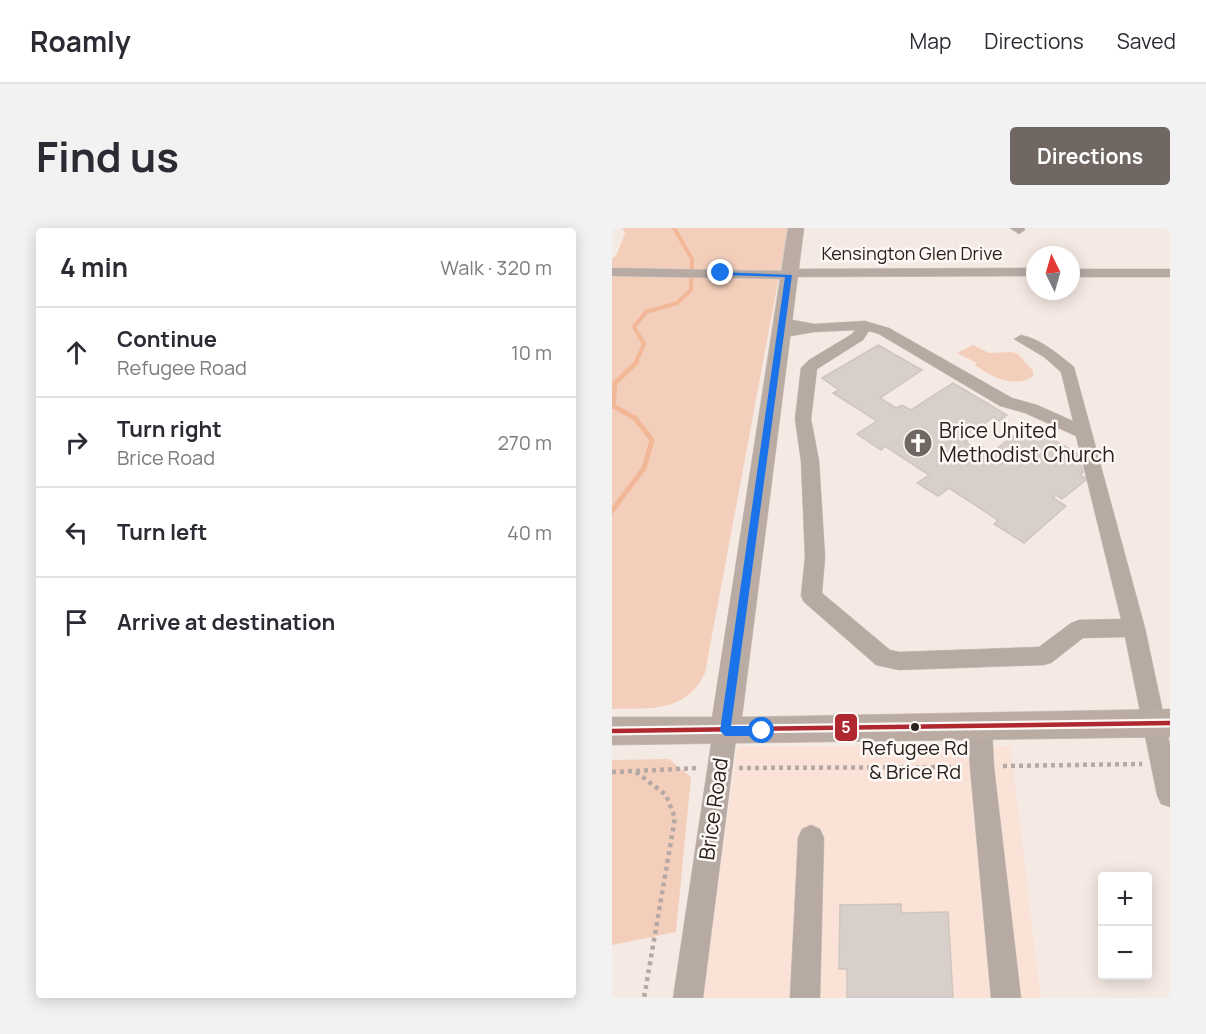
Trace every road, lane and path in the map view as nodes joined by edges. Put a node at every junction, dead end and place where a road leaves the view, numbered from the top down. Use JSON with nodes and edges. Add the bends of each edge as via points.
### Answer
{"nodes":[{"id":1,"x":796,"y":228,"type":"edge"},
{"id":2,"x":612,"y":272,"type":"edge"},
{"id":3,"x":1026,"y":272,"type":"edge"},
{"id":4,"x":1080,"y":273,"type":"edge"},
{"id":5,"x":1170,"y":273,"type":"edge"},
{"id":6,"x":789,"y":274,"type":"junction"},
{"id":7,"x":865,"y":325,"type":"junction"},
{"id":8,"x":781,"y":328,"type":"junction"},
{"id":9,"x":1021,"y":339,"type":"dead end"},
{"id":10,"x":1084,"y":433,"type":"junction"},
{"id":11,"x":1134,"y":627,"type":"junction"},
{"id":12,"x":1161,"y":723,"type":"edge"},
{"id":13,"x":980,"y":727,"type":"junction"},
{"id":14,"x":612,"y":731,"type":"edge"},
{"id":15,"x":725,"y":731,"type":"junction"},
{"id":16,"x":1150,"y":764,"type":"dead end"},
{"id":17,"x":1000,"y":766,"type":"dead end"},
{"id":18,"x":962,"y":767,"type":"dead end"},
{"id":19,"x":745,"y":768,"type":"dead end"},
{"id":20,"x":680,"y":769,"type":"dead end"},
{"id":21,"x":636,"y":771,"type":"junction"},
{"id":22,"x":612,"y":772,"type":"edge"},
{"id":23,"x":1170,"y":795,"type":"edge"},
{"id":24,"x":811,"y":838,"type":"dead end"},
{"id":25,"x":644,"y":998,"type":"edge"},
{"id":26,"x":688,"y":998,"type":"edge"},
{"id":27,"x":805,"y":998,"type":"edge"},
{"id":28,"x":1006,"y":998,"type":"edge"}],
"edges":[{"from":1,"to":6,"type":"main road","name":"Brice Road"},
{"from":2,"to":6,"type":"street","name":"Kensington Glen Drive"},
{"from":3,"to":6,"type":"street","name":"Kensington Glen Drive"},
{"from":4,"to":5,"type":"street"},
{"from":6,"to":8,"type":"main road","name":"Brice Road"},
{"from":7,"to":8,"type":"street"},
{"from":7,"to":10,"type":"street","via":[[884,331],[1006,402]]},
{"from":7,"to":11,"type":"street","via":[[858,337],[809,368],[803,419],[810,461],[814,546],[811,596],[884,658],[899,661],[1043,656],[1078,629]]},
{"from":8,"to":15,"type":"main road","name":"Brice Road"},
{"from":9,"to":10,"type":"street","via":[[1068,370]]},
{"from":10,"to":11,"type":"street"},
{"from":11,"to":12,"type":"street"},
{"from":12,"to":13,"type":"main road"},
{"from":12,"to":23,"type":"street"},
{"from":13,"to":15,"type":"main road"},
{"from":13,"to":28,"type":"street"},
{"from":14,"to":15,"type":"main road"},
{"from":15,"to":26,"type":"street","name":"Brice Road"},
{"from":16,"to":17,"type":"path"},
{"from":18,"to":19,"type":"path"},
{"from":20,"to":21,"type":"path"},
{"from":21,"to":22,"type":"path"},
{"from":21,"to":25,"type":"path","via":[[666,795],[675,818]]},
{"from":24,"to":27,"type":"street"}]}
